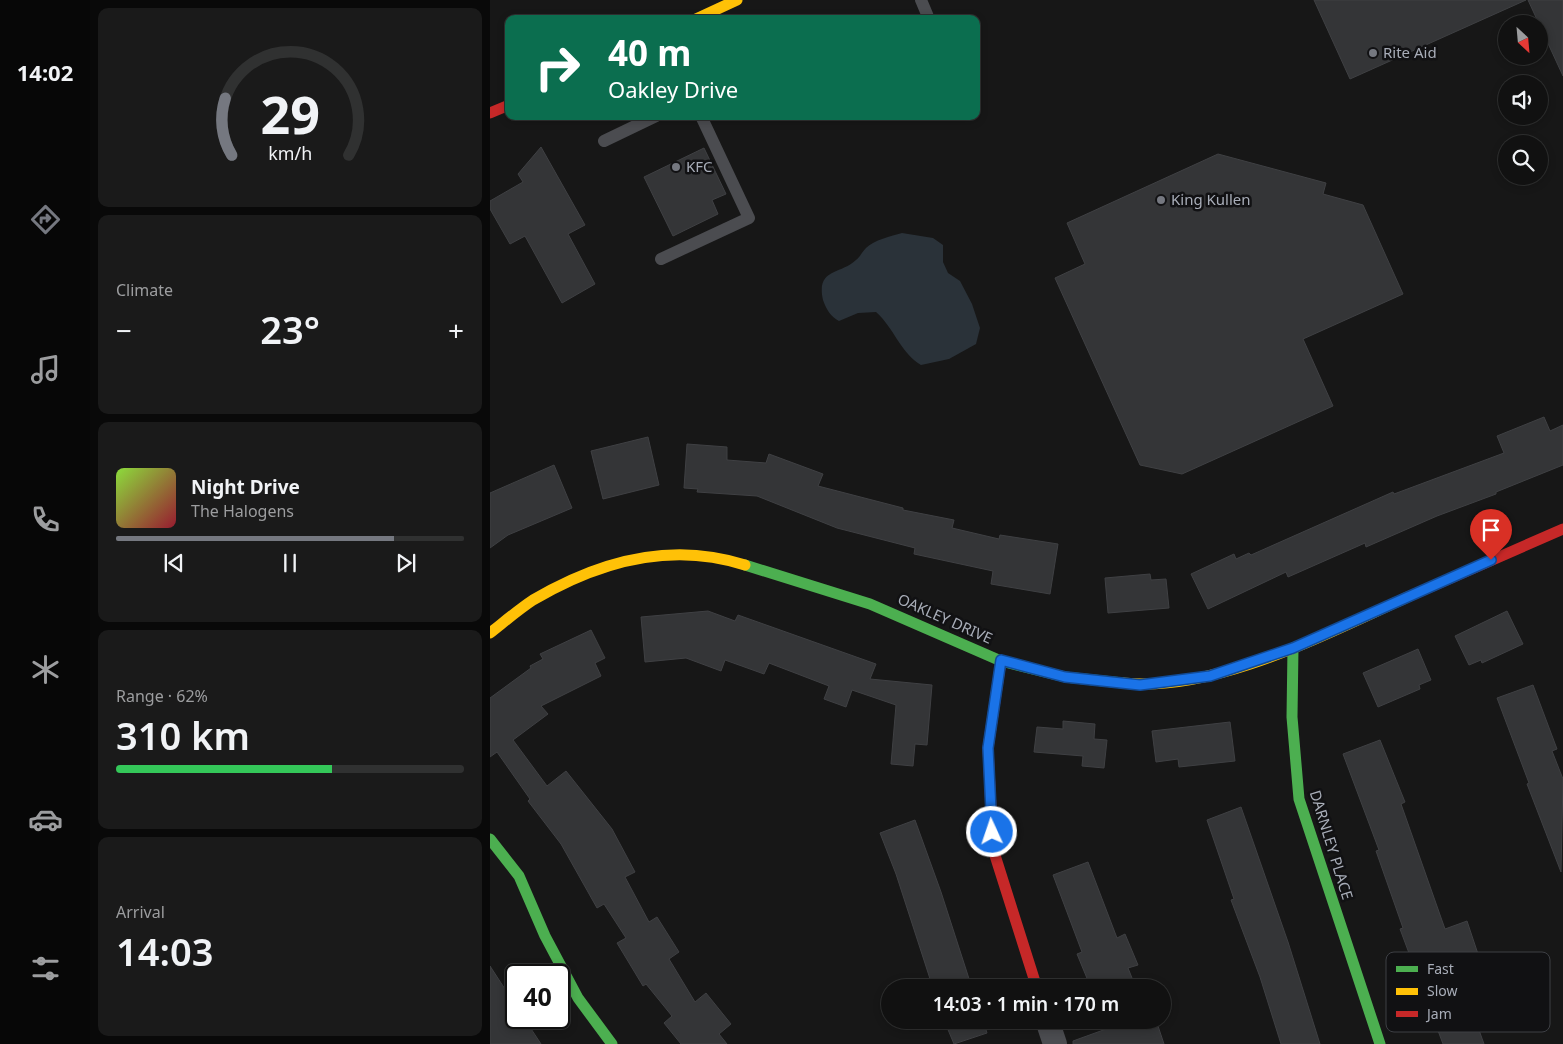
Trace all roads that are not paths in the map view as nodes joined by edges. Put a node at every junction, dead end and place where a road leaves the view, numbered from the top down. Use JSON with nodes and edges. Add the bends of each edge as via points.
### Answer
{"nodes":[{"id":1,"x":737,"y":0,"type":"edge"},
{"id":2,"x":921,"y":0,"type":"edge"},
{"id":3,"x":705,"y":15,"type":"edge"},
{"id":4,"x":927,"y":15,"type":"edge"},
{"id":5,"x":648,"y":120,"type":"edge"},
{"id":6,"x":703,"y":120,"type":"edge"},
{"id":7,"x":604,"y":141,"type":"dead end"},
{"id":8,"x":661,"y":260,"type":"dead end"},
{"id":9,"x":1563,"y":529,"type":"edge"},
{"id":10,"x":490,"y":634,"type":"edge"},
{"id":11,"x":1293,"y":648,"type":"junction"},
{"id":12,"x":1001,"y":660,"type":"junction"},
{"id":13,"x":490,"y":839,"type":"edge"},
{"id":14,"x":1034,"y":979,"type":"edge"},
{"id":15,"x":1050,"y":1029,"type":"edge"},
{"id":16,"x":612,"y":1044,"type":"edge"},
{"id":17,"x":1055,"y":1044,"type":"edge"},
{"id":18,"x":1380,"y":1044,"type":"edge"}],
"edges":[{"from":1,"to":3,"type":"street"},
{"from":2,"to":4,"type":"lane"},
{"from":5,"to":7,"type":"lane"},
{"from":6,"to":8,"type":"lane","via":[[749,218]]},
{"from":9,"to":11,"type":"street","name":"OAKLEY DRIVE"},
{"from":10,"to":12,"type":"street","name":"OAKLEY DRIVE","via":[[532,601],[591,570],[666,554],[720,557],[782,575],[870,604]]},
{"from":11,"to":12,"type":"street","name":"OAKLEY DRIVE","via":[[1210,676],[1140,685],[1065,677]]},
{"from":11,"to":18,"type":"street","name":"DARNLEY PLACE","via":[[1292,717],[1299,799]]},
{"from":12,"to":14,"type":"street","via":[[988,748],[993,849]]},
{"from":13,"to":16,"type":"street","via":[[519,876],[545,936],[578,998]]},
{"from":15,"to":17,"type":"street"}]}
